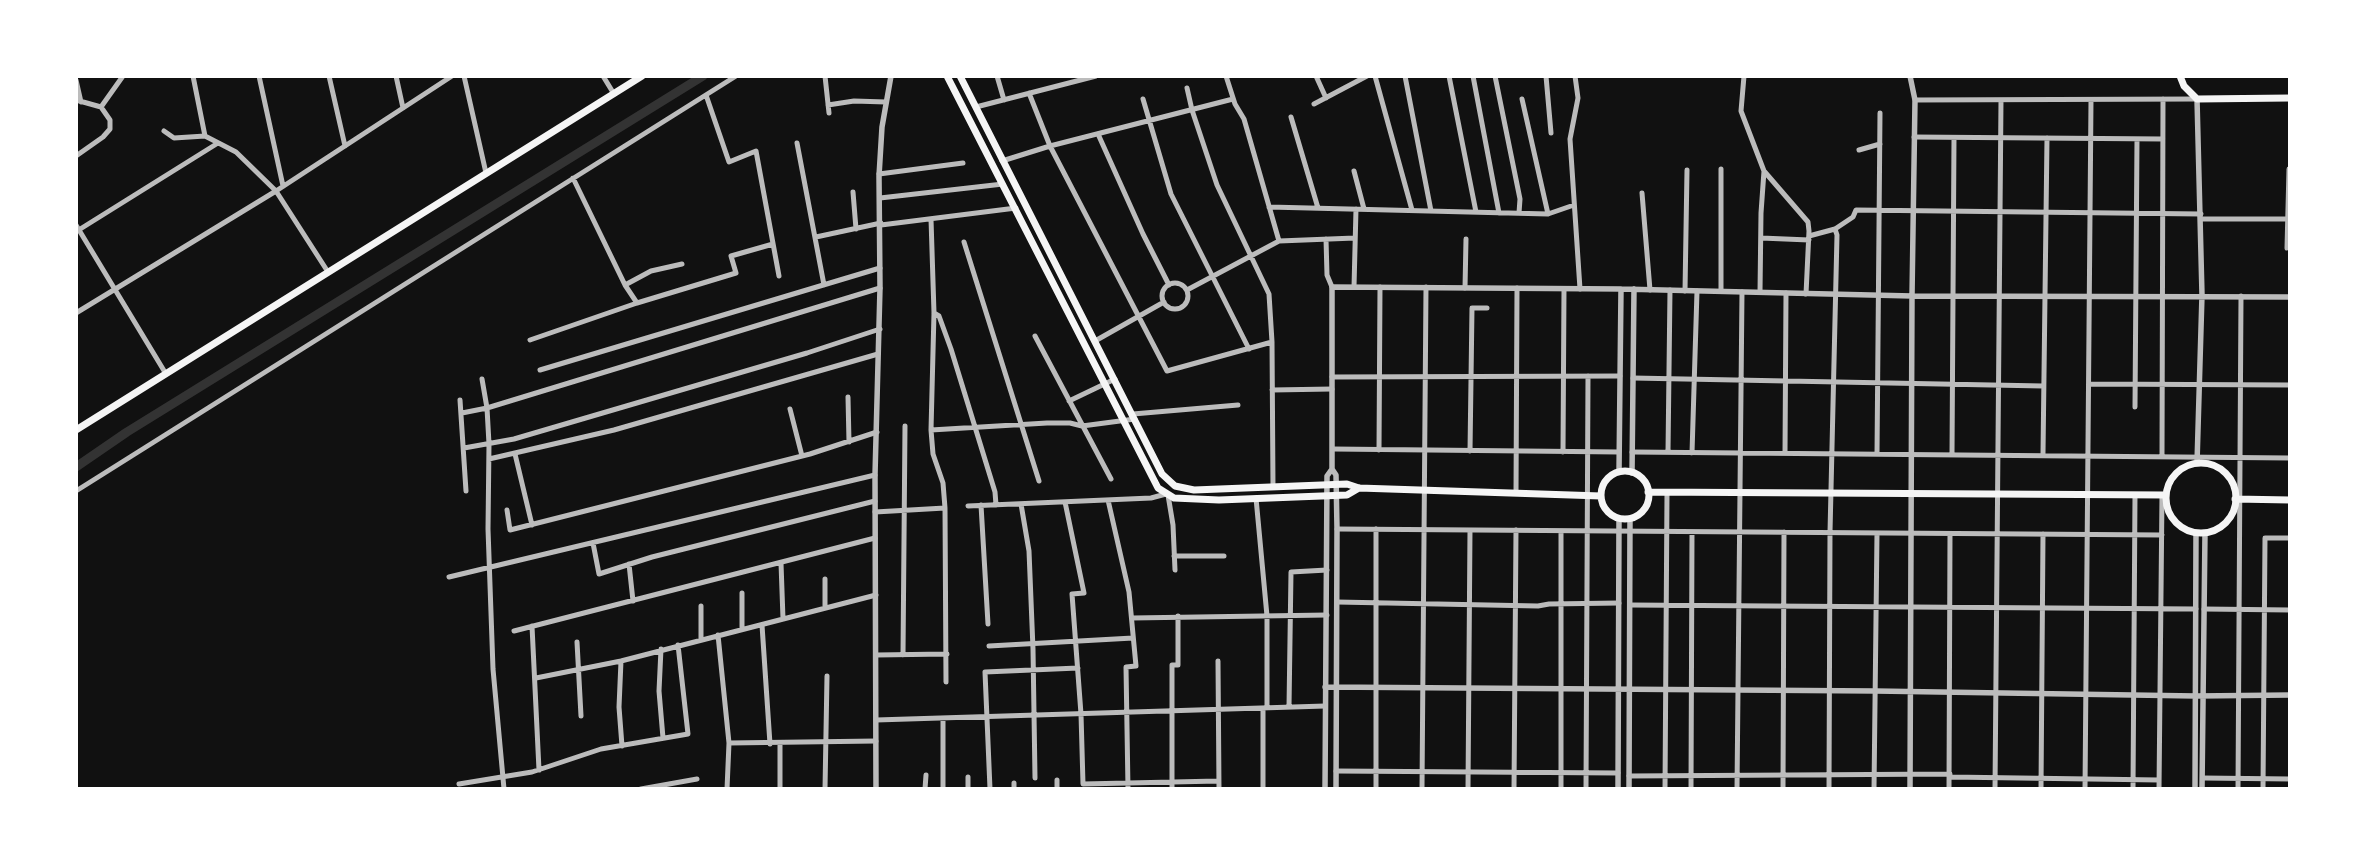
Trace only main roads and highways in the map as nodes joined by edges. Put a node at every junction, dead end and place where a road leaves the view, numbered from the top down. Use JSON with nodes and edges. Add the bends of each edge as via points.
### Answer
{"nodes":[{"id":1,"x":642,"y":76,"type":"edge"},
{"id":2,"x":947,"y":76,"type":"edge"},
{"id":3,"x":960,"y":76,"type":"edge"},
{"id":4,"x":2180,"y":76,"type":"edge"},
{"id":5,"x":2290,"y":98,"type":"edge"},
{"id":6,"x":76,"y":430,"type":"edge"},
{"id":7,"x":1359,"y":488,"type":"junction"},
{"id":8,"x":1648,"y":492,"type":"junction"},
{"id":9,"x":2164,"y":495,"type":"junction"},
{"id":10,"x":1601,"y":496,"type":"junction"},
{"id":11,"x":2238,"y":499,"type":"junction"},
{"id":12,"x":2290,"y":500,"type":"edge"}],
"edges":[{"from":1,"to":6,"type":"main road"},
{"from":2,"to":7,"type":"main road","via":[[1154,482],[1167,495],[1183,499],[1327,497],[1347,495]]},
{"from":3,"to":7,"type":"main road","via":[[1162,474],[1175,486],[1194,490],[1336,484]]},
{"from":4,"to":5,"type":"main road","via":[[2184,86],[2197,99]]},
{"from":7,"to":10,"type":"main road"},
{"from":8,"to":9,"type":"main road"},
{"from":8,"to":10,"type":"main road","via":[[1646,484],[1632,473],[1619,472],[1605,482]]},
{"from":8,"to":10,"type":"main road","via":[[1645,507],[1630,518],[1619,518],[1606,510]]},
{"from":9,"to":11,"type":"main road","via":[[2176,474],[2197,460],[2219,468],[2228,476]]},
{"from":9,"to":11,"type":"main road","via":[[2171,517],[2178,525],[2196,533],[2221,527],[2229,519]]},
{"from":11,"to":12,"type":"main road"}]}
